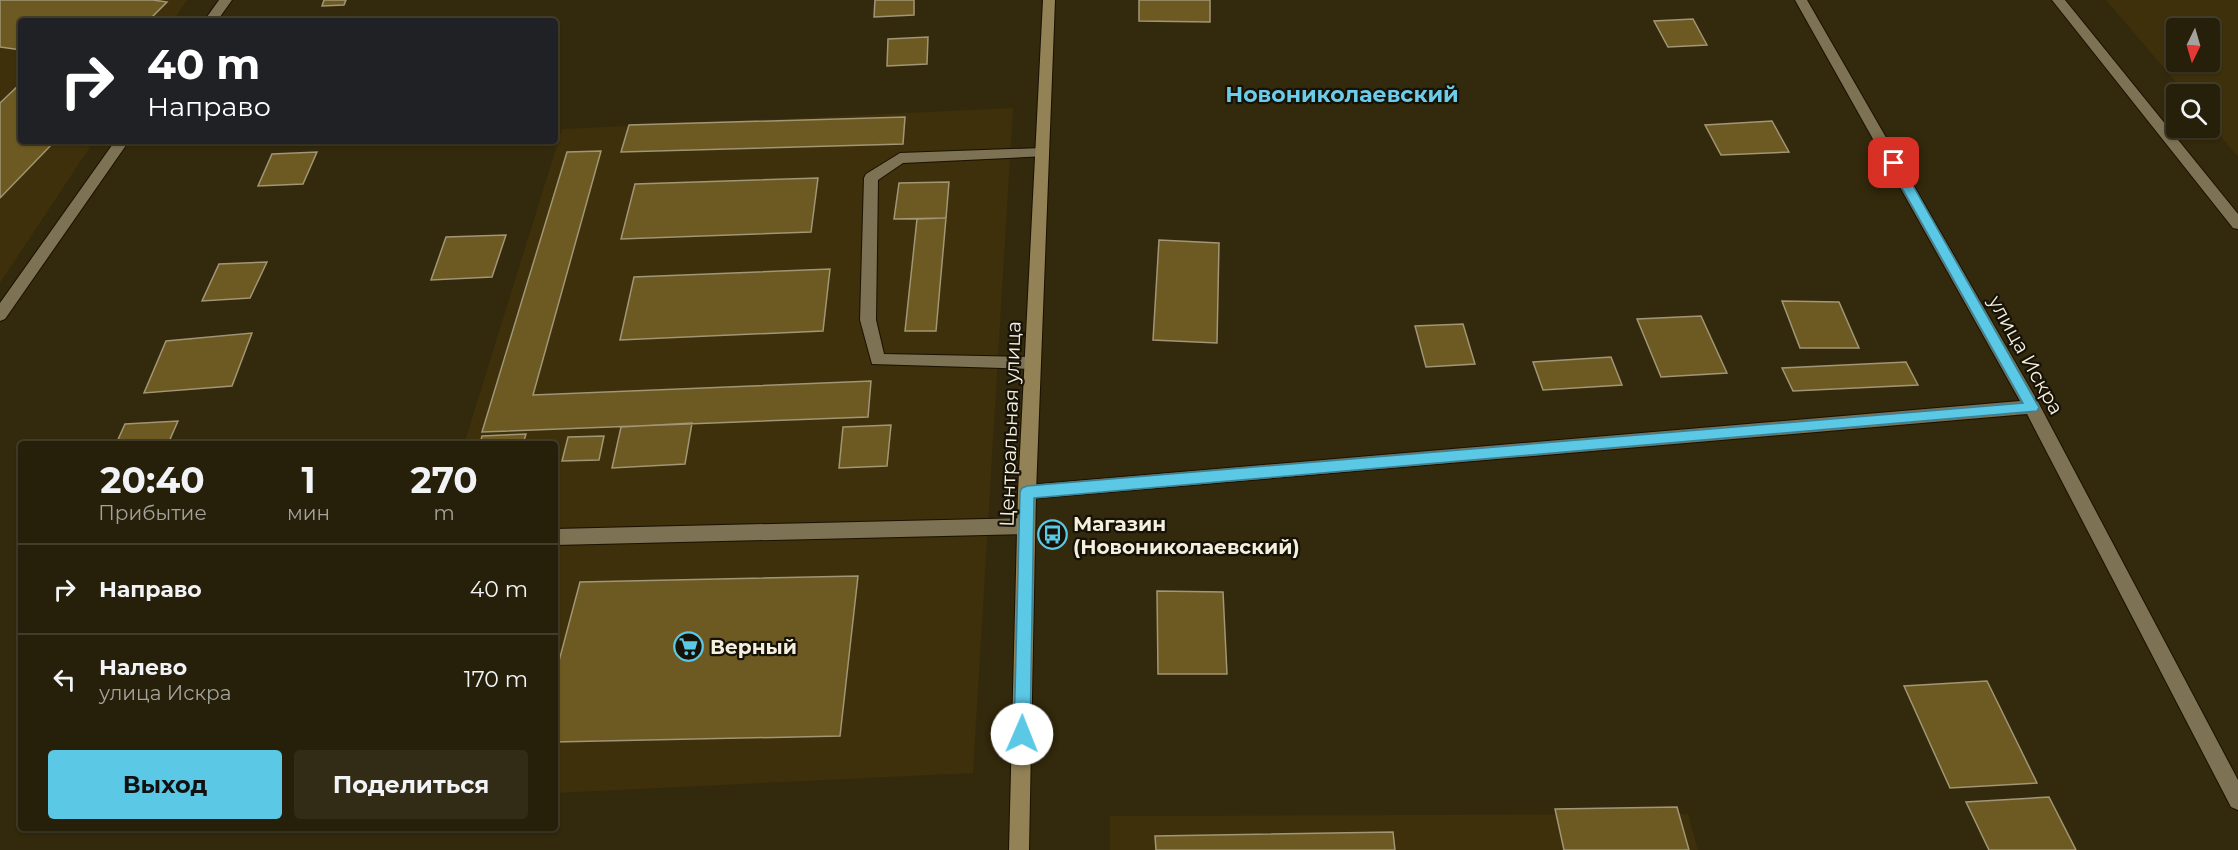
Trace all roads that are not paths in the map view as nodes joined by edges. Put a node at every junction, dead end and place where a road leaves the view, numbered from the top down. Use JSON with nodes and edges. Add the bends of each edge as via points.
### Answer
{"nodes":[{"id":1,"x":226,"y":0,"type":"edge"},
{"id":2,"x":1049,"y":0,"type":"edge"},
{"id":3,"x":1802,"y":0,"type":"edge"},
{"id":4,"x":2058,"y":0,"type":"edge"},
{"id":5,"x":212,"y":18,"type":"edge"},
{"id":6,"x":120,"y":144,"type":"edge"},
{"id":7,"x":1042,"y":153,"type":"junction"},
{"id":8,"x":2238,"y":224,"type":"edge"},
{"id":9,"x":0,"y":315,"type":"edge"},
{"id":10,"x":1033,"y":363,"type":"junction"},
{"id":11,"x":2032,"y":407,"type":"junction"},
{"id":12,"x":1027,"y":492,"type":"junction"},
{"id":13,"x":1026,"y":526,"type":"junction"},
{"id":14,"x":558,"y":537,"type":"edge"},
{"id":15,"x":2238,"y":800,"type":"edge"},
{"id":16,"x":1019,"y":850,"type":"edge"}],
"edges":[{"from":1,"to":5,"type":"street"},
{"from":2,"to":7,"type":"main road","name":"Центральная улица"},
{"from":3,"to":11,"type":"street","name":"улица Искра"},
{"from":4,"to":8,"type":"street"},
{"from":6,"to":9,"type":"street"},
{"from":7,"to":10,"type":"main road","name":"Центральная улица"},
{"from":7,"to":10,"type":"street","via":[[900,158],[871,178],[868,320],[878,360]]},
{"from":10,"to":12,"type":"main road","name":"Центральная улица"},
{"from":11,"to":12,"type":"street"},
{"from":11,"to":15,"type":"street","name":"улица Искра"},
{"from":12,"to":13,"type":"main road","name":"Центральная улица"},
{"from":13,"to":14,"type":"street"},
{"from":13,"to":16,"type":"main road","name":"Центральная улица"}]}
